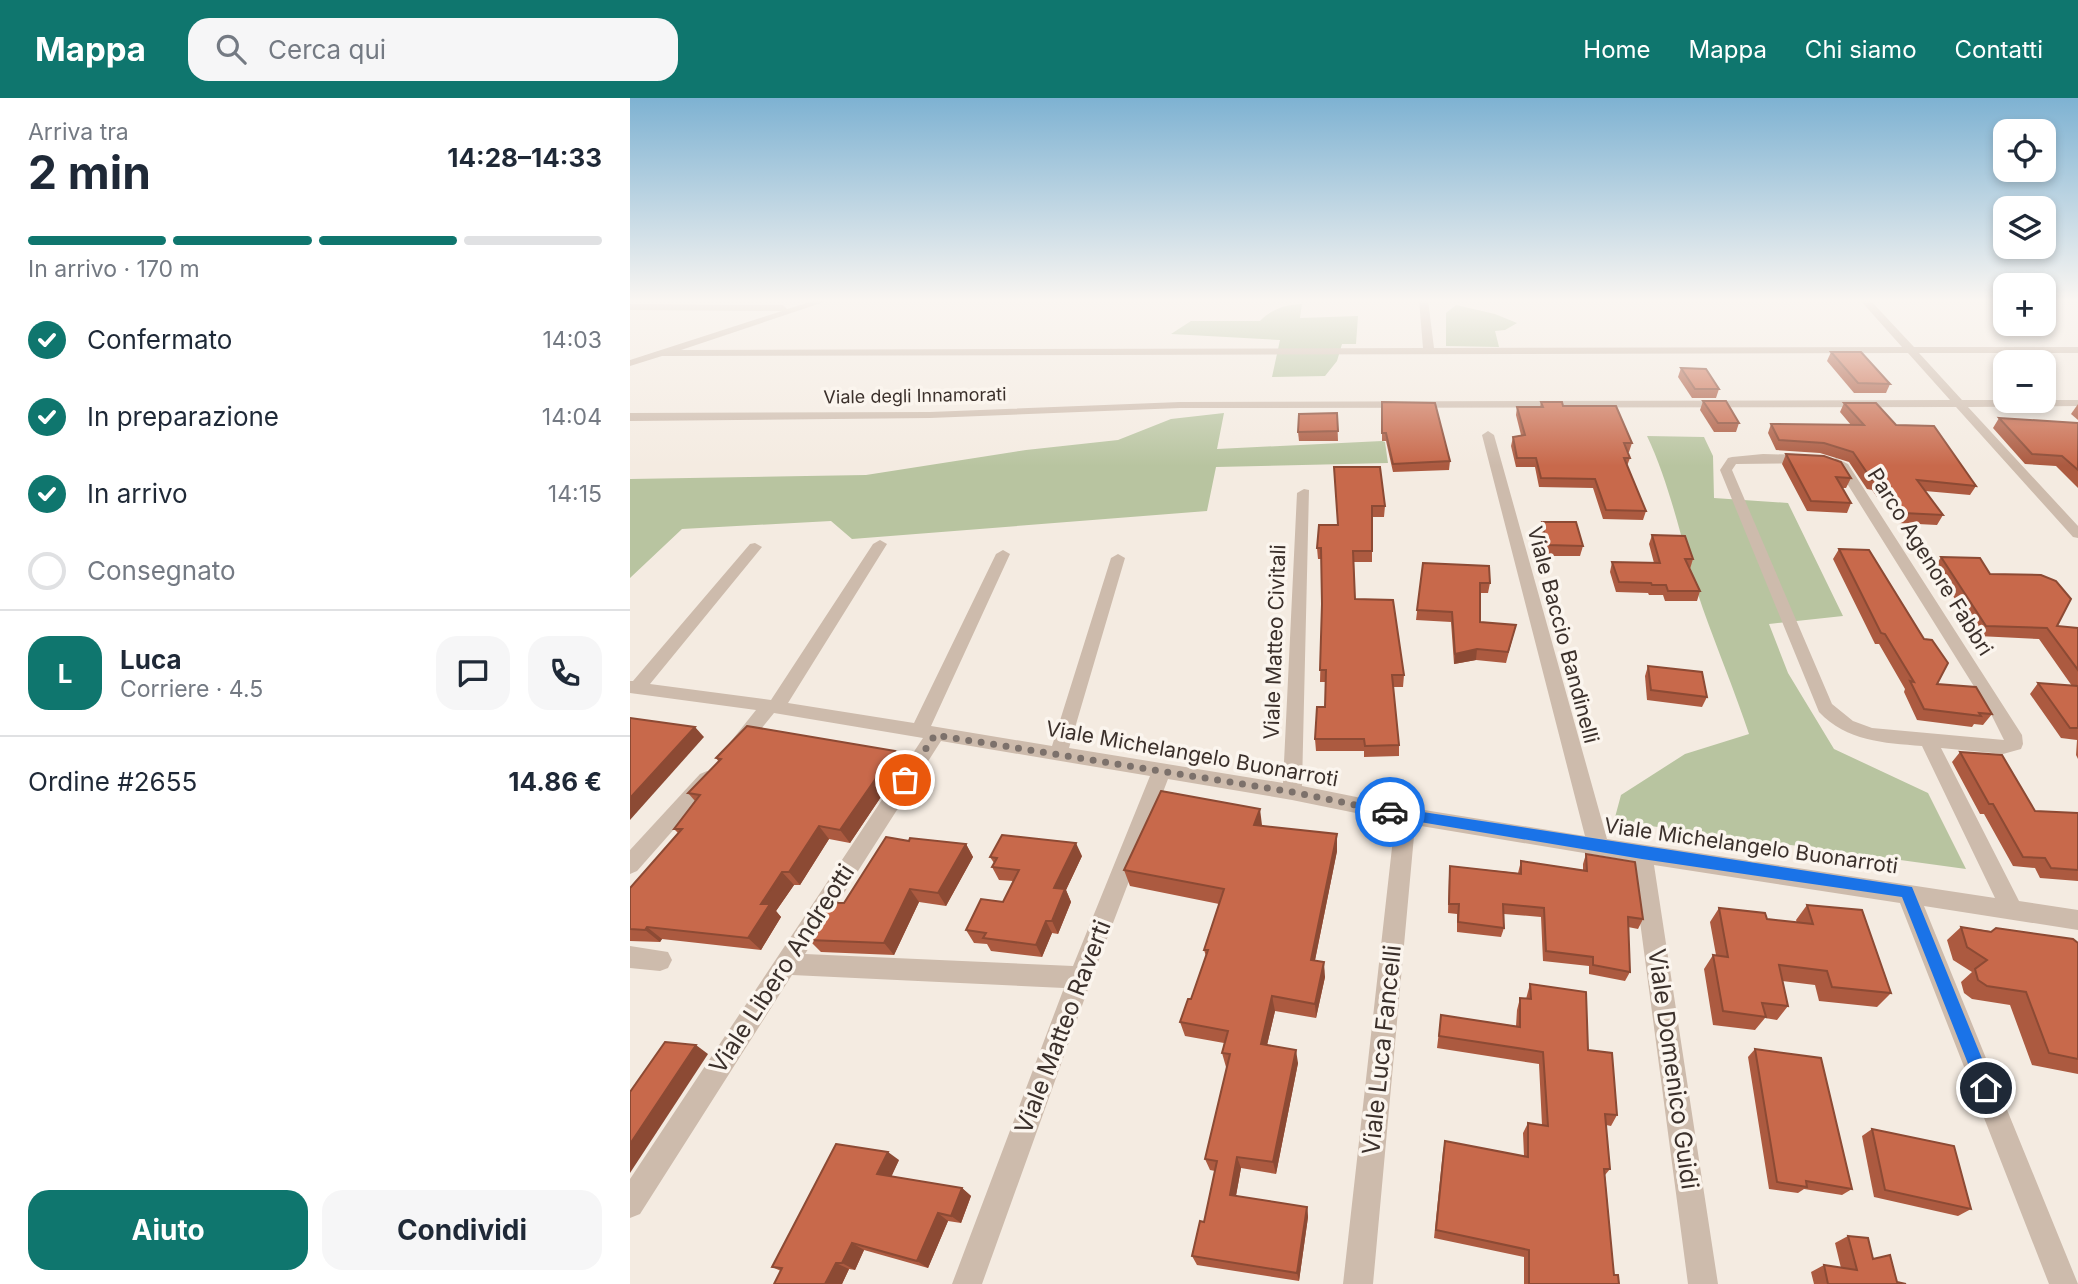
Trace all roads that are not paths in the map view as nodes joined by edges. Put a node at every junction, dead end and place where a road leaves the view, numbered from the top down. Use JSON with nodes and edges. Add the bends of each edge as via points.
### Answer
{"nodes":[{"id":1,"x":654,"y":355,"type":"edge"},
{"id":2,"x":1915,"y":355,"type":"edge"},
{"id":3,"x":630,"y":363,"type":"edge"},
{"id":4,"x":1957,"y":403,"type":"junction"},
{"id":5,"x":2078,"y":403,"type":"edge"},
{"id":6,"x":630,"y":417,"type":"edge"},
{"id":7,"x":1488,"y":435,"type":"dead end"},
{"id":8,"x":1304,"y":493,"type":"dead end"},
{"id":9,"x":2078,"y":534,"type":"edge"},
{"id":10,"x":880,"y":544,"type":"dead end"},
{"id":11,"x":755,"y":547,"type":"dead end"},
{"id":12,"x":1003,"y":554,"type":"dead end"},
{"id":13,"x":1118,"y":558,"type":"dead end"},
{"id":14,"x":634,"y":687,"type":"edge"},
{"id":15,"x":773,"y":707,"type":"junction"},
{"id":16,"x":927,"y":733,"type":"junction"},
{"id":17,"x":1928,"y":740,"type":"junction"},
{"id":18,"x":1059,"y":755,"type":"junction"},
{"id":19,"x":1162,"y":771,"type":"junction"},
{"id":20,"x":1292,"y":792,"type":"junction"},
{"id":21,"x":1406,"y":815,"type":"junction"},
{"id":22,"x":1598,"y":846,"type":"junction"},
{"id":23,"x":1642,"y":853,"type":"junction"},
{"id":24,"x":630,"y":865,"type":"edge"},
{"id":25,"x":1907,"y":892,"type":"junction"},
{"id":26,"x":2011,"y":909,"type":"junction"},
{"id":27,"x":2078,"y":920,"type":"edge"},
{"id":28,"x":630,"y":957,"type":"edge"},
{"id":29,"x":660,"y":960,"type":"dead end"},
{"id":30,"x":785,"y":964,"type":"junction"},
{"id":31,"x":1080,"y":978,"type":"junction"},
{"id":32,"x":630,"y":1203,"type":"edge"},
{"id":33,"x":967,"y":1284,"type":"edge"},
{"id":34,"x":1358,"y":1284,"type":"edge"},
{"id":35,"x":1703,"y":1284,"type":"edge"},
{"id":36,"x":2064,"y":1284,"type":"edge"}],
"edges":[{"from":1,"to":3,"type":"street"},
{"from":2,"to":4,"type":"street"},
{"from":4,"to":5,"type":"street","name":"Viale degli Innamorati"},
{"from":4,"to":6,"type":"street","name":"Viale degli Innamorati","via":[[1194,405],[930,415]]},
{"from":4,"to":9,"type":"street"},
{"from":7,"to":22,"type":"street","name":"Viale Baccio Bandinelli"},
{"from":8,"to":20,"type":"street","name":"Viale Matteo Civitali"},
{"from":10,"to":15,"type":"street"},
{"from":11,"to":14,"type":"street"},
{"from":12,"to":16,"type":"street","name":"Viale Libero Andreotti"},
{"from":13,"to":18,"type":"street"},
{"from":14,"to":15,"type":"street","name":"Viale Michelangelo Buonarroti"},
{"from":15,"to":16,"type":"street","name":"Viale Michelangelo Buonarroti"},
{"from":15,"to":24,"type":"street"},
{"from":16,"to":18,"type":"street","name":"Viale Michelangelo Buonarroti"},
{"from":16,"to":30,"type":"street","name":"Viale Libero Andreotti"},
{"from":17,"to":17,"type":"street","name":"Parco Agenore Fabbri","via":[[1851,730],[1825,707],[1731,488],[1726,470],[1732,461],[1818,459],[1843,467],[2013,735],[2014,744],[2003,747]]},
{"from":17,"to":26,"type":"street"},
{"from":18,"to":19,"type":"street","name":"Viale Michelangelo Buonarroti"},
{"from":19,"to":20,"type":"street","name":"Viale Michelangelo Buonarroti"},
{"from":19,"to":31,"type":"street","name":"Viale Matteo Raverti"},
{"from":20,"to":21,"type":"street","name":"Viale Michelangelo Buonarroti"},
{"from":21,"to":22,"type":"street","name":"Viale Michelangelo Buonarroti"},
{"from":21,"to":34,"type":"street","name":"Viale Luca Fancelli"},
{"from":22,"to":23,"type":"street","name":"Viale Michelangelo Buonarroti"},
{"from":23,"to":25,"type":"street","name":"Viale Michelangelo Buonarroti"},
{"from":23,"to":35,"type":"street","name":"Viale Domenico Guidi"},
{"from":25,"to":26,"type":"street","name":"Viale Michelangelo Buonarroti"},
{"from":25,"to":36,"type":"street"},
{"from":26,"to":27,"type":"street","name":"Viale Michelangelo Buonarroti"},
{"from":28,"to":29,"type":"street"},
{"from":30,"to":31,"type":"street"},
{"from":30,"to":32,"type":"street","name":"Viale Libero Andreotti"},
{"from":31,"to":33,"type":"street","name":"Viale Matteo Raverti"}]}
